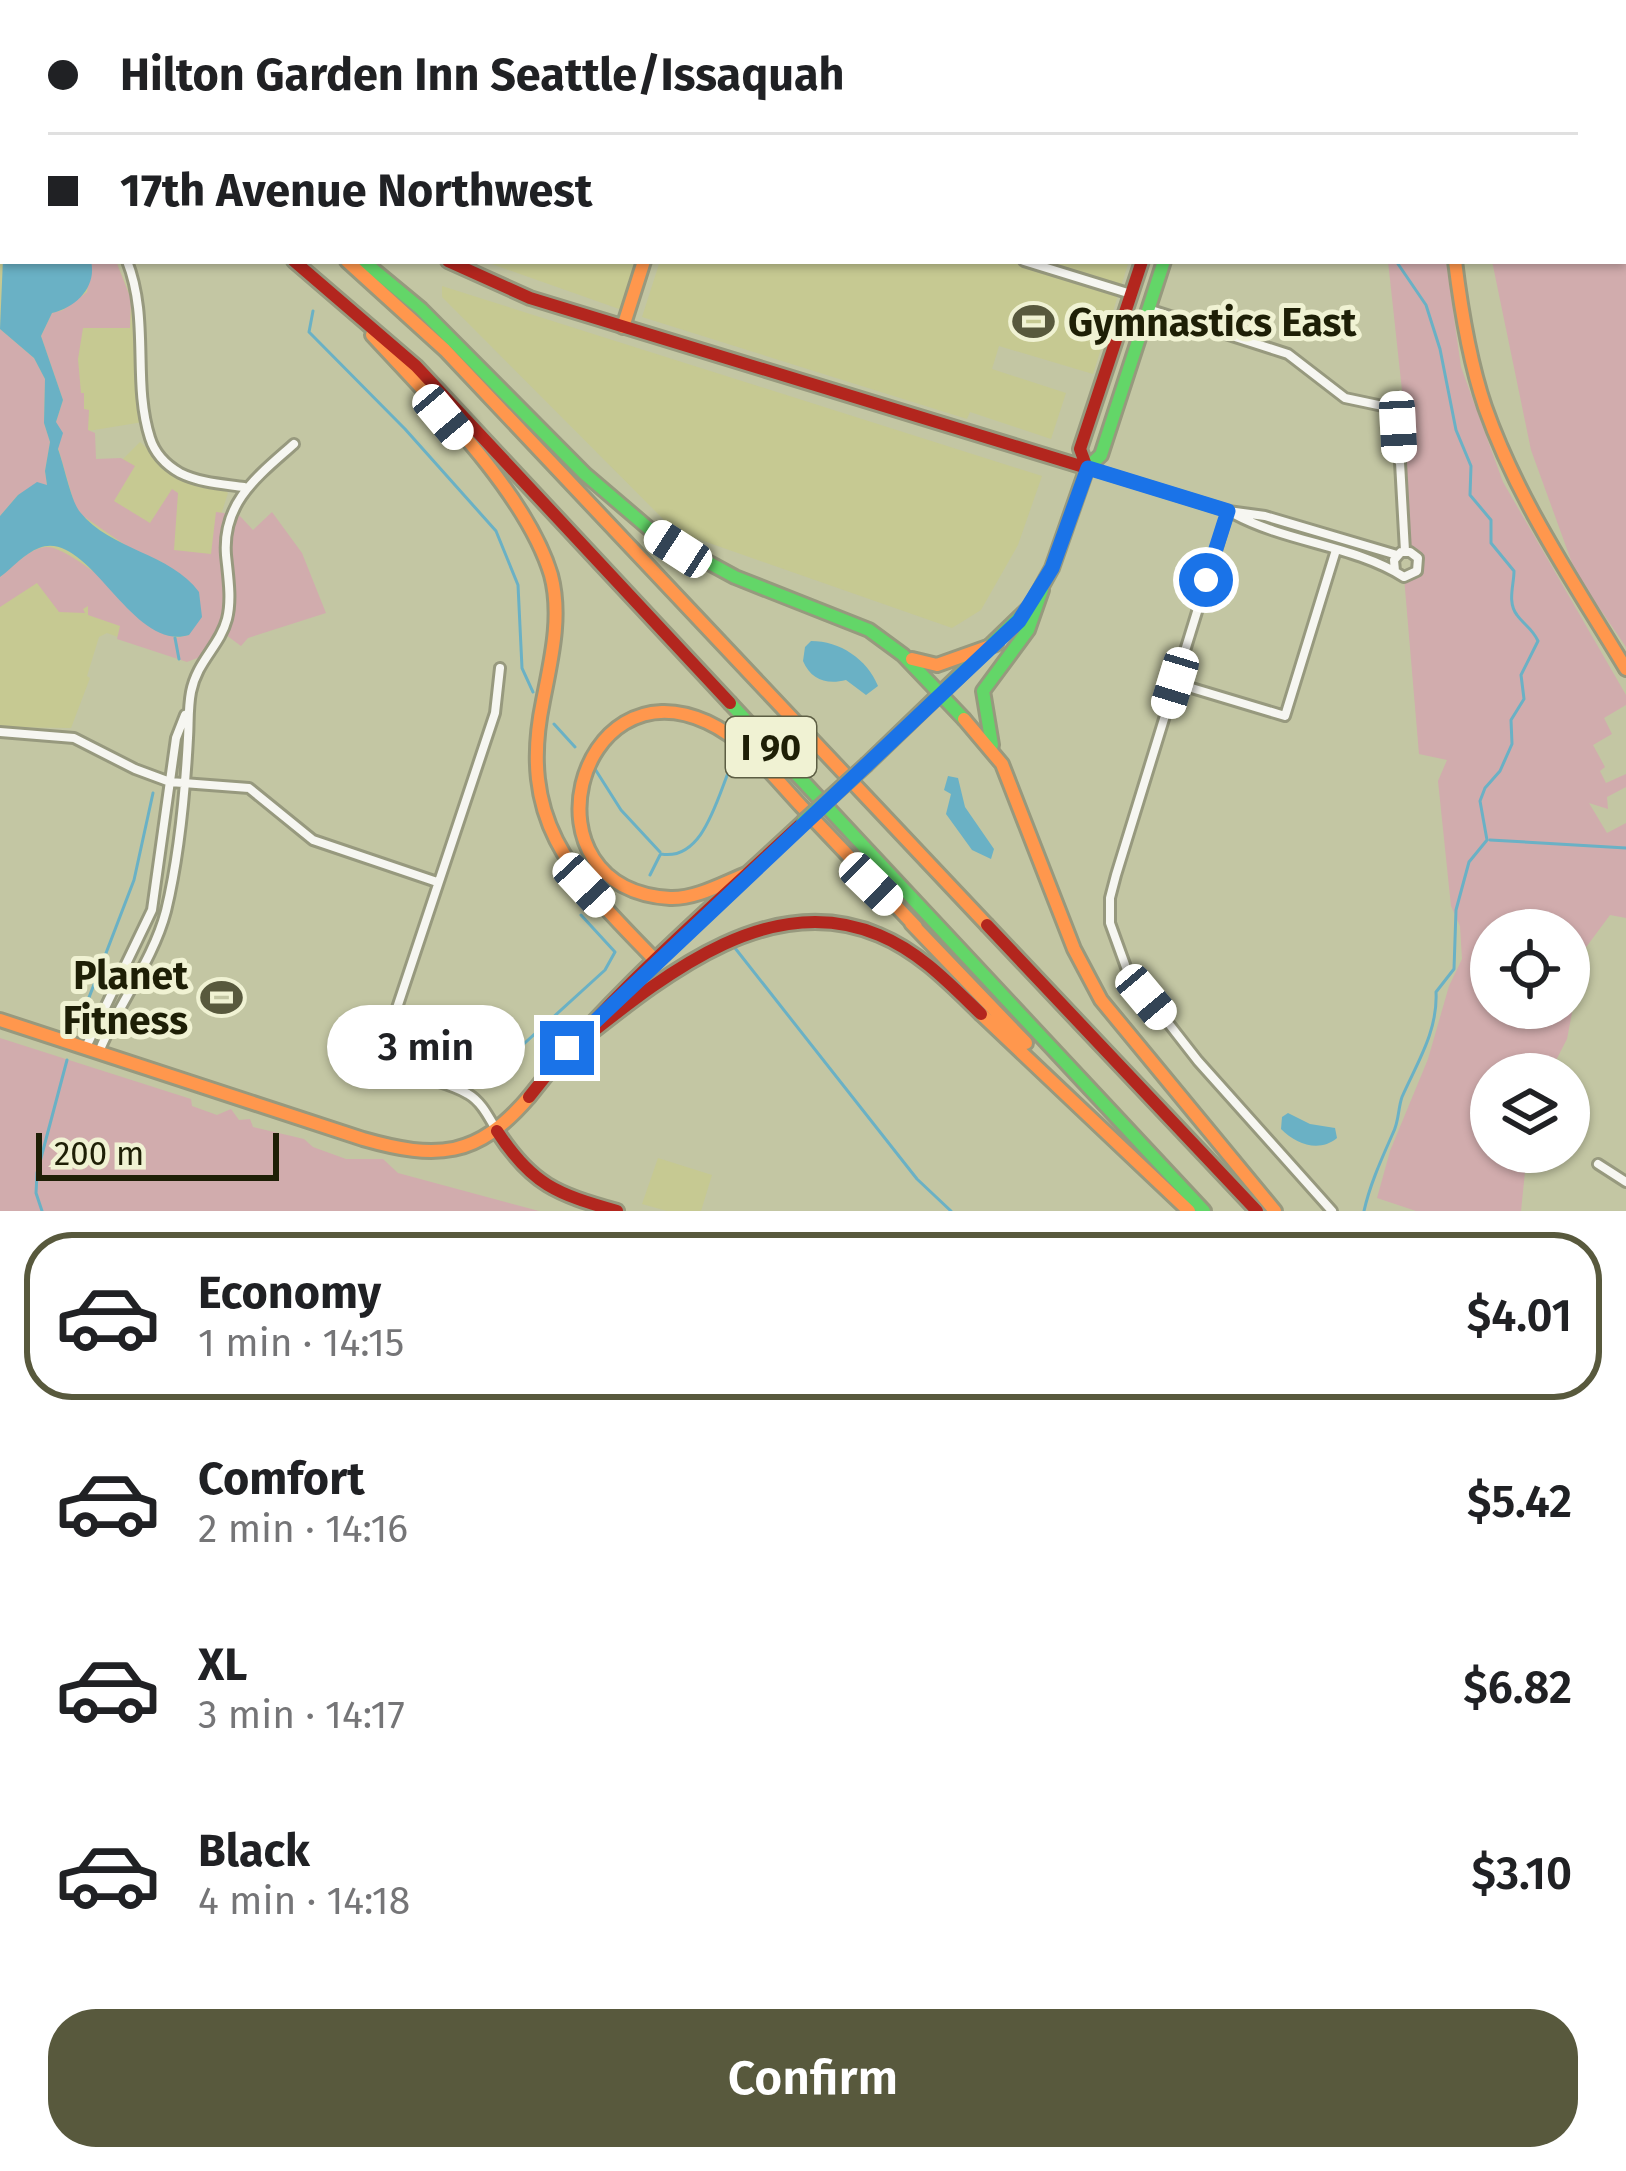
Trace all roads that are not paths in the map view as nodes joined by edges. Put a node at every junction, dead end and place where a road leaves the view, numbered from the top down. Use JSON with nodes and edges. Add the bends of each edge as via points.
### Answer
{"nodes":[{"id":1,"x":128,"y":264,"type":"edge"},
{"id":2,"x":298,"y":264,"type":"edge"},
{"id":3,"x":349,"y":264,"type":"edge"},
{"id":4,"x":366,"y":264,"type":"edge"},
{"id":5,"x":454,"y":264,"type":"edge"},
{"id":6,"x":643,"y":264,"type":"edge"},
{"id":7,"x":1034,"y":264,"type":"edge"},
{"id":8,"x":1141,"y":264,"type":"edge"},
{"id":9,"x":1163,"y":264,"type":"edge"},
{"id":10,"x":1456,"y":264,"type":"edge"},
{"id":11,"x":331,"y":290,"type":"junction"},
{"id":12,"x":1131,"y":294,"type":"junction"},
{"id":13,"x":1148,"y":309,"type":"junction"},
{"id":14,"x":623,"y":327,"type":"junction"},
{"id":15,"x":294,"y":444,"type":"dead end"},
{"id":16,"x":1088,"y":468,"type":"junction"},
{"id":17,"x":246,"y":488,"type":"junction"},
{"id":18,"x":1228,"y":511,"type":"junction"},
{"id":19,"x":1336,"y":550,"type":"junction"},
{"id":20,"x":1401,"y":553,"type":"junction"},
{"id":21,"x":1395,"y":571,"type":"junction"},
{"id":22,"x":1042,"y":590,"type":"junction"},
{"id":23,"x":996,"y":644,"type":"junction"},
{"id":24,"x":903,"y":655,"type":"junction"},
{"id":25,"x":500,"y":668,"type":"dead end"},
{"id":26,"x":1626,"y":669,"type":"edge"},
{"id":27,"x":1175,"y":683,"type":"junction"},
{"id":28,"x":942,"y":694,"type":"junction"},
{"id":29,"x":188,"y":708,"type":"junction"},
{"id":30,"x":0,"y":732,"type":"edge"},
{"id":31,"x":994,"y":752,"type":"junction"},
{"id":32,"x":170,"y":782,"type":"junction"},
{"id":33,"x":183,"y":785,"type":"junction"},
{"id":34,"x":748,"y":873,"type":"junction"},
{"id":35,"x":436,"y":882,"type":"junction"},
{"id":36,"x":656,"y":961,"type":"junction"},
{"id":37,"x":0,"y":1020,"type":"edge"},
{"id":38,"x":92,"y":1050,"type":"junction"},
{"id":39,"x":558,"y":1059,"type":"junction"},
{"id":40,"x":497,"y":1131,"type":"junction"},
{"id":41,"x":1132,"y":1154,"type":"junction"},
{"id":42,"x":1598,"y":1164,"type":"dead end"},
{"id":43,"x":1626,"y":1182,"type":"edge"},
{"id":44,"x":617,"y":1211,"type":"edge"},
{"id":45,"x":1189,"y":1211,"type":"edge"},
{"id":46,"x":1204,"y":1211,"type":"edge"},
{"id":47,"x":1257,"y":1211,"type":"edge"},
{"id":48,"x":1275,"y":1211,"type":"edge"},
{"id":49,"x":1332,"y":1211,"type":"edge"}],
"edges":[{"from":1,"to":17,"type":"street","via":[[154,447],[190,478]]},
{"from":2,"to":11,"type":"main road","number":"I 90"},
{"from":3,"to":47,"type":"main road","number":"I 90","via":[[457,362]]},
{"from":4,"to":24,"type":"main road","via":[[654,533],[735,577],[852,621]]},
{"from":5,"to":14,"type":"main road","via":[[512,292]]},
{"from":6,"to":14,"type":"main road"},
{"from":7,"to":12,"type":"street"},
{"from":8,"to":12,"type":"main road"},
{"from":9,"to":13,"type":"main road"},
{"from":10,"to":26,"type":"main road","via":[[1486,411],[1521,491]]},
{"from":11,"to":36,"type":"main road","via":[[537,538],[555,607],[535,748],[541,813],[565,862]]},
{"from":11,"to":46,"type":"main road","number":"I 90","via":[[416,366]]},
{"from":12,"to":16,"type":"main road","via":[[1079,449]]},
{"from":13,"to":16,"type":"main road","via":[[1101,455]]},
{"from":13,"to":20,"type":"street","via":[[1288,354],[1346,398],[1397,409]]},
{"from":14,"to":16,"type":"main road"},
{"from":15,"to":17,"type":"street"},
{"from":16,"to":18,"type":"street"},
{"from":16,"to":22,"type":"main road"},
{"from":17,"to":29,"type":"street","via":[[226,529],[228,614],[200,662]]},
{"from":18,"to":19,"type":"street"},
{"from":18,"to":20,"type":"street"},
{"from":18,"to":27,"type":"street"},
{"from":19,"to":21,"type":"street"},
{"from":19,"to":27,"type":"street","via":[[1286,716]]},
{"from":20,"to":21,"type":"street"},
{"from":20,"to":21,"type":"street","via":[[1418,559],[1417,571]]},
{"from":22,"to":23,"type":"main road"},
{"from":22,"to":31,"type":"main road","via":[[1024,637],[982,688]]},
{"from":23,"to":24,"type":"main road","via":[[937,665]]},
{"from":23,"to":28,"type":"main road"},
{"from":24,"to":28,"type":"main road"},
{"from":25,"to":35,"type":"street","via":[[495,713]]},
{"from":27,"to":49,"type":"street","via":[[1112,889],[1110,923],[1146,997]]},
{"from":28,"to":31,"type":"main road"},
{"from":28,"to":34,"type":"main road","bridge":true},
{"from":29,"to":32,"type":"street"},
{"from":29,"to":33,"type":"street"},
{"from":30,"to":32,"type":"street","via":[[74,738]]},
{"from":31,"to":48,"type":"main road","via":[[1101,1000]]},
{"from":32,"to":33,"type":"street"},
{"from":32,"to":38,"type":"street","via":[[151,914]]},
{"from":33,"to":35,"type":"street","via":[[249,788],[313,840]]},
{"from":33,"to":38,"type":"street","via":[[164,918]]},
{"from":34,"to":36,"type":"main road"},
{"from":34,"to":41,"type":"main road","via":[[681,897],[648,896],[604,874],[578,824],[579,779],[593,750],[628,721],[662,712],[736,738]]},
{"from":35,"to":40,"type":"street","via":[[388,1045],[406,1071],[477,1100]]},
{"from":36,"to":39,"type":"main road"},
{"from":37,"to":38,"type":"main road"},
{"from":38,"to":40,"type":"main road","via":[[418,1153],[448,1153]]},
{"from":39,"to":40,"type":"main road"},
{"from":39,"to":41,"type":"main road","via":[[724,941],[788,921],[832,921],[882,934],[930,964]]},
{"from":40,"to":44,"type":"main road","via":[[535,1182]]},
{"from":41,"to":45,"type":"main road"},
{"from":42,"to":43,"type":"street"}]}
